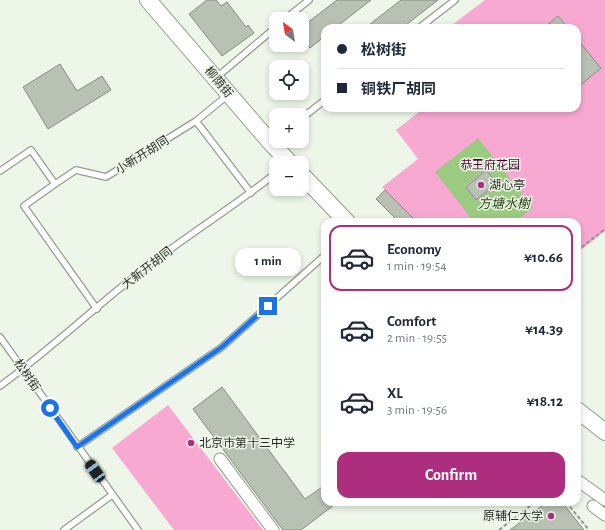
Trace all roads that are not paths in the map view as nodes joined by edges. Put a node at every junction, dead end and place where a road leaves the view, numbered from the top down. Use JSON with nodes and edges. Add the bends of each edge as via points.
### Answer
{"nodes":[{"id":1,"x":148,"y":0,"type":"edge"},
{"id":2,"x":309,"y":0,"type":"edge"},
{"id":3,"x":455,"y":0,"type":"edge"},
{"id":4,"x":294,"y":12,"type":"edge"},
{"id":5,"x":424,"y":24,"type":"edge"},
{"id":6,"x":269,"y":33,"type":"edge"},
{"id":7,"x":216,"y":78,"type":"junction"},
{"id":8,"x":229,"y":94,"type":"junction"},
{"id":9,"x":321,"y":103,"type":"edge"},
{"id":10,"x":309,"y":113,"type":"edge"},
{"id":11,"x":196,"y":121,"type":"junction"},
{"id":12,"x":269,"y":136,"type":"edge"},
{"id":13,"x":0,"y":171,"type":"edge"},
{"id":14,"x":269,"y":179,"type":"edge"},
{"id":15,"x":309,"y":182,"type":"edge"},
{"id":16,"x":55,"y":184,"type":"junction"},
{"id":17,"x":251,"y":193,"type":"junction"},
{"id":18,"x":343,"y":218,"type":"edge"},
{"id":19,"x":321,"y":259,"type":"edge"},
{"id":20,"x":97,"y":309,"type":"junction"},
{"id":21,"x":0,"y":337,"type":"edge"},
{"id":22,"x":23,"y":369,"type":"junction"},
{"id":23,"x":0,"y":386,"type":"edge"},
{"id":24,"x":581,"y":413,"type":"edge"},
{"id":25,"x":605,"y":432,"type":"edge"},
{"id":26,"x":77,"y":447,"type":"junction"},
{"id":27,"x":220,"y":459,"type":"dead end"},
{"id":28,"x":581,"y":483,"type":"edge"},
{"id":29,"x":112,"y":495,"type":"junction"},
{"id":30,"x":605,"y":500,"type":"edge"},
{"id":31,"x":593,"y":506,"type":"dead end"},
{"id":32,"x":605,"y":515,"type":"edge"},
{"id":33,"x":64,"y":530,"type":"edge"},
{"id":34,"x":138,"y":530,"type":"edge"},
{"id":35,"x":273,"y":530,"type":"edge"}],
"edges":[{"from":1,"to":7,"type":"street","name":"柳荫街"},
{"from":2,"to":4,"type":"lane"},
{"from":3,"to":5,"type":"lane"},
{"from":6,"to":7,"type":"lane"},
{"from":7,"to":8,"type":"street","name":"柳荫街"},
{"from":8,"to":11,"type":"lane","name":"小新开胡同"},
{"from":8,"to":12,"type":"street","name":"柳荫街"},
{"from":9,"to":10,"type":"lane"},
{"from":11,"to":16,"type":"lane","name":"小新开胡同","via":[[106,178],[76,170]]},
{"from":11,"to":17,"type":"lane"},
{"from":13,"to":16,"type":"lane","via":[[31,150]]},
{"from":14,"to":17,"type":"lane","name":"大新开胡同"},
{"from":15,"to":18,"type":"street"},
{"from":16,"to":20,"type":"lane","name":"小新开胡同","via":[[24,206]]},
{"from":17,"to":20,"type":"lane","name":"大新开胡同","via":[[153,262]]},
{"from":19,"to":26,"type":"lane","via":[[222,347]]},
{"from":20,"to":22,"type":"lane","name":"大新开胡同"},
{"from":21,"to":22,"type":"lane","name":"松树街"},
{"from":22,"to":23,"type":"lane","name":"大新开胡同"},
{"from":22,"to":26,"type":"lane","name":"松树街"},
{"from":24,"to":25,"type":"street"},
{"from":26,"to":29,"type":"lane","name":"松树街"},
{"from":27,"to":35,"type":"street"},
{"from":28,"to":30,"type":"street"},
{"from":29,"to":33,"type":"lane"},
{"from":29,"to":34,"type":"lane","name":"松树街"},
{"from":31,"to":32,"type":"street"}]}
